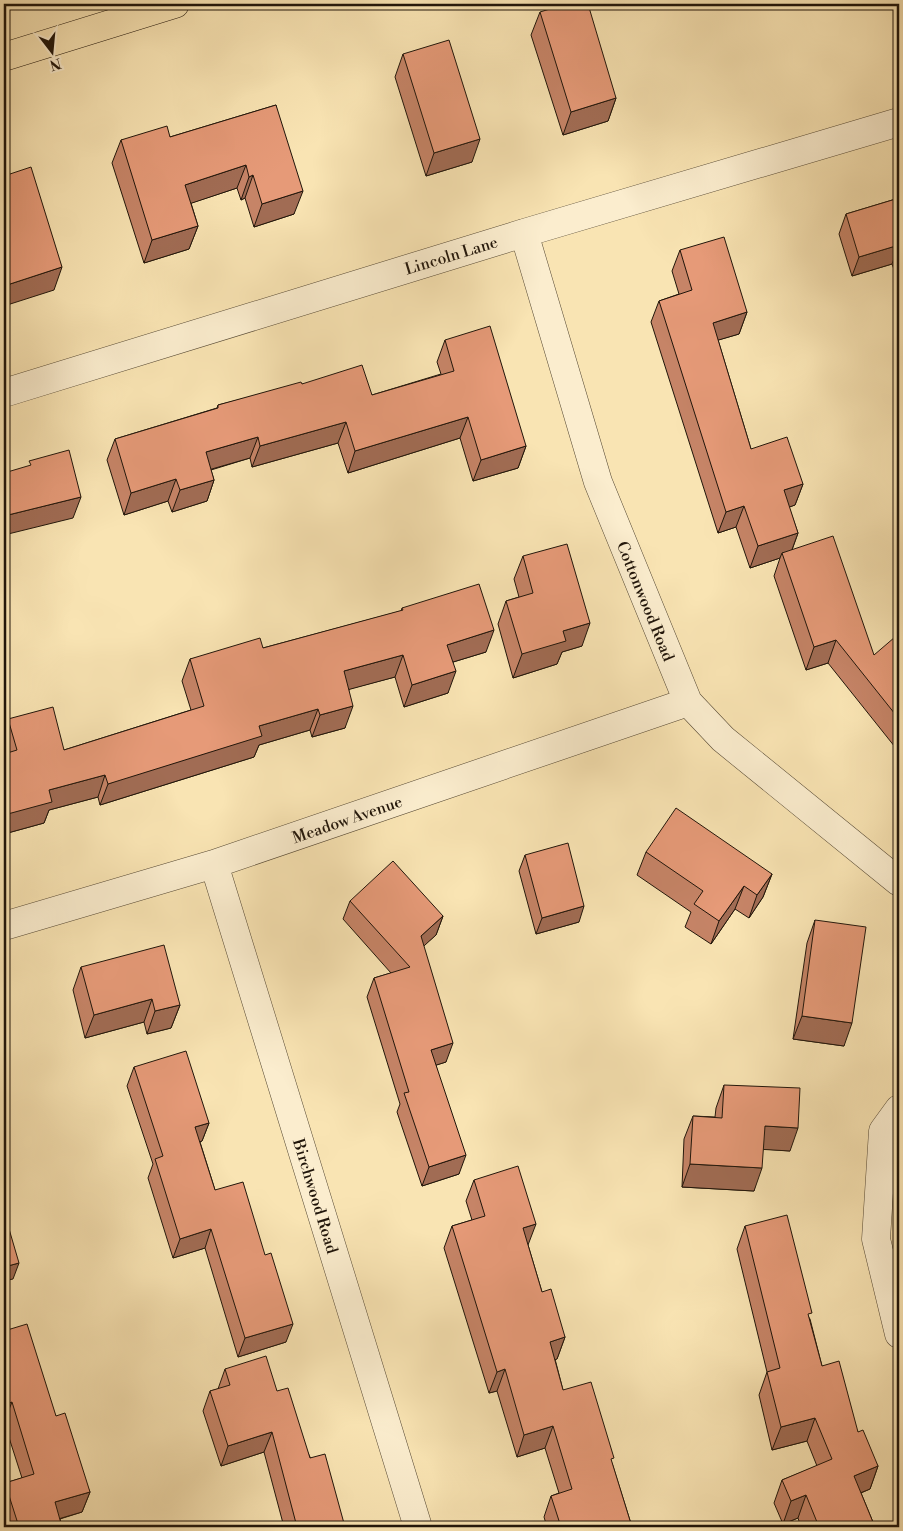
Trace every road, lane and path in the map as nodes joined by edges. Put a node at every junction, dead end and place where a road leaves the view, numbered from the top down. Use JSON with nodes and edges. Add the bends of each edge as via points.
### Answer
{"nodes":[{"id":1,"x":175,"y":4,"type":"edge"},
{"id":2,"x":4,"y":57,"type":"edge"},
{"id":3,"x":899,"y":122,"type":"edge"},
{"id":4,"x":524,"y":233,"type":"junction"},
{"id":5,"x":4,"y":393,"type":"edge"},
{"id":6,"x":688,"y":702,"type":"junction"},
{"id":7,"x":214,"y":864,"type":"junction"},
{"id":8,"x":899,"y":882,"type":"edge"},
{"id":9,"x":4,"y":926,"type":"edge"},
{"id":10,"x":899,"y":1109,"type":"edge"},
{"id":11,"x":899,"y":1334,"type":"edge"},
{"id":12,"x":418,"y":1527,"type":"edge"}],
"edges":[{"from":1,"to":2,"type":"main road"},
{"from":3,"to":4,"type":"street","name":"Lincoln Lane"},
{"from":4,"to":5,"type":"street","name":"Lincoln Lane"},
{"from":4,"to":6,"type":"street","name":"Cottonwood Road","via":[[598,482]]},
{"from":6,"to":7,"type":"street","name":"Meadow Avenue"},
{"from":6,"to":8,"type":"street","name":"Cottonwood Road","via":[[723,739]]},
{"from":7,"to":9,"type":"street","name":"Meadow Avenue"},
{"from":7,"to":12,"type":"street","name":"Birchwood Road"},
{"from":10,"to":11,"type":"street","via":[[883,1132],[876,1239]]}]}
